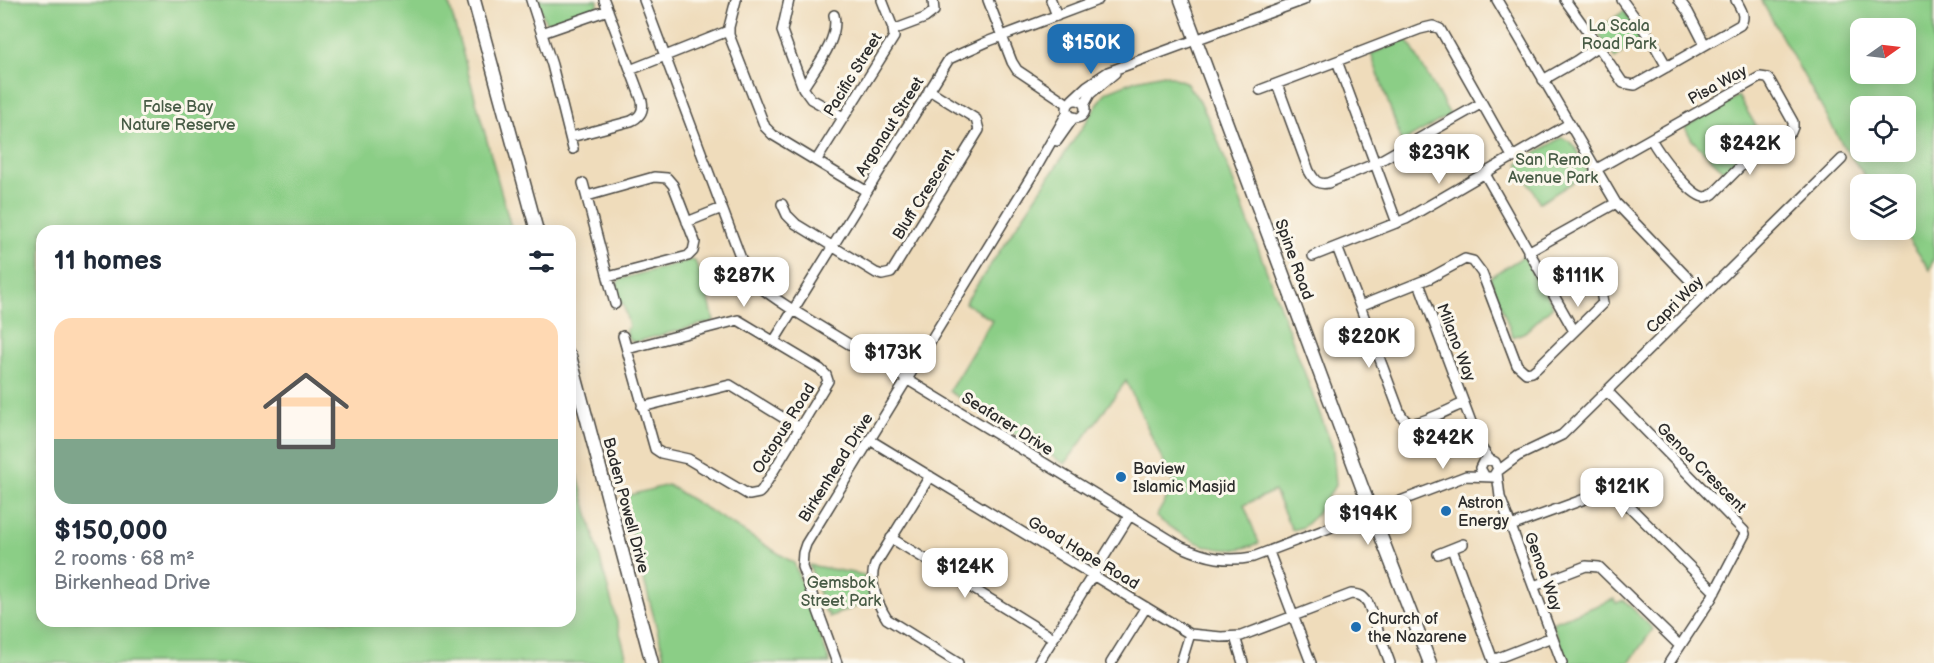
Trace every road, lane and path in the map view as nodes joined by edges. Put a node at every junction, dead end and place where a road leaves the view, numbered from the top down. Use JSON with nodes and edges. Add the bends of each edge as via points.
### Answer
{"nodes":[{"id":1,"x":474,"y":0,"type":"edge"},
{"id":2,"x":531,"y":0,"type":"edge"},
{"id":3,"x":604,"y":0,"type":"edge"},
{"id":4,"x":644,"y":0,"type":"edge"},
{"id":5,"x":736,"y":0,"type":"edge"},
{"id":6,"x":789,"y":0,"type":"edge"},
{"id":7,"x":882,"y":0,"type":"edge"},
{"id":8,"x":933,"y":0,"type":"edge"},
{"id":9,"x":988,"y":0,"type":"edge"},
{"id":10,"x":1052,"y":0,"type":"edge"},
{"id":11,"x":1098,"y":0,"type":"edge"},
{"id":12,"x":1181,"y":0,"type":"edge"},
{"id":13,"x":1304,"y":0,"type":"edge"},
{"id":14,"x":1497,"y":0,"type":"edge"},
{"id":15,"x":1565,"y":0,"type":"edge"},
{"id":16,"x":1622,"y":0,"type":"edge"},
{"id":17,"x":1679,"y":0,"type":"edge"},
{"id":18,"x":1736,"y":0,"type":"edge"},
{"id":19,"x":608,"y":10,"type":"junction"},
{"id":20,"x":834,"y":15,"type":"dead end"},
{"id":21,"x":1057,"y":16,"type":"junction"},
{"id":22,"x":893,"y":30,"type":"junction"},
{"id":23,"x":728,"y":31,"type":"junction"},
{"id":24,"x":542,"y":33,"type":"junction"},
{"id":25,"x":1002,"y":36,"type":"junction"},
{"id":26,"x":1196,"y":40,"type":"junction"},
{"id":27,"x":1705,"y":45,"type":"junction"},
{"id":28,"x":1598,"y":46,"type":"junction"},
{"id":29,"x":664,"y":55,"type":"junction"},
{"id":30,"x":1337,"y":61,"type":"junction"},
{"id":31,"x":1125,"y":67,"type":"junction"},
{"id":32,"x":1667,"y":67,"type":"junction"},
{"id":33,"x":630,"y":70,"type":"junction"},
{"id":34,"x":1543,"y":80,"type":"junction"},
{"id":35,"x":1277,"y":84,"type":"junction"},
{"id":36,"x":803,"y":88,"type":"junction"},
{"id":37,"x":929,"y":90,"type":"junction"},
{"id":38,"x":1260,"y":90,"type":"dead end"},
{"id":39,"x":1482,"y":103,"type":"junction"},
{"id":40,"x":1084,"y":105,"type":"junction"},
{"id":41,"x":1071,"y":108,"type":"junction"},
{"id":42,"x":843,"y":117,"type":"junction"},
{"id":43,"x":1569,"y":124,"type":"junction"},
{"id":44,"x":571,"y":137,"type":"junction"},
{"id":45,"x":1651,"y":139,"type":"junction"},
{"id":46,"x":573,"y":149,"type":"dead end"},
{"id":47,"x":1513,"y":158,"type":"junction"},
{"id":48,"x":1842,"y":159,"type":"dead end"},
{"id":49,"x":816,"y":161,"type":"junction"},
{"id":50,"x":1374,"y":164,"type":"junction"},
{"id":51,"x":1595,"y":170,"type":"junction"},
{"id":52,"x":1485,"y":174,"type":"junction"},
{"id":53,"x":583,"y":183,"type":"dead end"},
{"id":54,"x":866,"y":191,"type":"junction"},
{"id":55,"x":587,"y":196,"type":"junction"},
{"id":56,"x":1616,"y":203,"type":"junction"},
{"id":57,"x":782,"y":204,"type":"dead end"},
{"id":58,"x":722,"y":208,"type":"junction"},
{"id":59,"x":687,"y":222,"type":"junction"},
{"id":60,"x":1397,"y":223,"type":"junction"},
{"id":61,"x":535,"y":225,"type":"edge"},
{"id":62,"x":832,"y":246,"type":"junction"},
{"id":63,"x":1337,"y":247,"type":"junction"},
{"id":64,"x":1528,"y":252,"type":"junction"},
{"id":65,"x":1313,"y":256,"type":"dead end"},
{"id":66,"x":608,"y":277,"type":"junction"},
{"id":67,"x":1419,"y":283,"type":"junction"},
{"id":68,"x":1601,"y":292,"type":"dead end"},
{"id":69,"x":1704,"y":295,"type":"junction"},
{"id":70,"x":615,"y":304,"type":"dead end"},
{"id":71,"x":1360,"y":306,"type":"junction"},
{"id":72,"x":794,"y":310,"type":"junction"},
{"id":73,"x":1574,"y":331,"type":"junction"},
{"id":74,"x":623,"y":336,"type":"dead end"},
{"id":75,"x":774,"y":341,"type":"junction"},
{"id":76,"x":627,"y":348,"type":"junction"},
{"id":77,"x":576,"y":378,"type":"edge"},
{"id":78,"x":908,"y":378,"type":"junction"},
{"id":79,"x":1607,"y":391,"type":"junction"},
{"id":80,"x":1464,"y":404,"type":"junction"},
{"id":81,"x":642,"y":407,"type":"junction"},
{"id":82,"x":800,"y":428,"type":"junction"},
{"id":83,"x":870,"y":440,"type":"junction"},
{"id":84,"x":1518,"y":456,"type":"junction"},
{"id":85,"x":1486,"y":462,"type":"junction"},
{"id":86,"x":1492,"y":474,"type":"junction"},
{"id":87,"x":930,"y":476,"type":"junction"},
{"id":88,"x":1466,"y":476,"type":"junction"},
{"id":89,"x":1371,"y":511,"type":"junction"},
{"id":90,"x":1130,"y":515,"type":"junction"},
{"id":91,"x":1511,"y":526,"type":"junction"},
{"id":92,"x":891,"y":538,"type":"junction"},
{"id":93,"x":1463,"y":544,"type":"dead end"},
{"id":94,"x":1452,"y":549,"type":"junction"},
{"id":95,"x":1269,"y":552,"type":"junction"},
{"id":96,"x":1438,"y":554,"type":"dead end"},
{"id":97,"x":1092,"y":574,"type":"junction"},
{"id":98,"x":1534,"y":586,"type":"junction"},
{"id":99,"x":1715,"y":592,"type":"junction"},
{"id":100,"x":1146,"y":607,"type":"junction"},
{"id":101,"x":1293,"y":616,"type":"junction"},
{"id":102,"x":1190,"y":634,"type":"junction"},
{"id":103,"x":1235,"y":637,"type":"junction"},
{"id":104,"x":1552,"y":637,"type":"junction"},
{"id":105,"x":1053,"y":638,"type":"junction"},
{"id":106,"x":1680,"y":646,"type":"junction"},
{"id":107,"x":1493,"y":661,"type":"edge"},
{"id":108,"x":652,"y":663,"type":"edge"},
{"id":109,"x":837,"y":663,"type":"edge"},
{"id":110,"x":958,"y":663,"type":"edge"},
{"id":111,"x":1038,"y":663,"type":"edge"},
{"id":112,"x":1111,"y":663,"type":"edge"},
{"id":113,"x":1181,"y":663,"type":"edge"},
{"id":114,"x":1243,"y":663,"type":"edge"},
{"id":115,"x":1311,"y":663,"type":"edge"},
{"id":116,"x":1390,"y":663,"type":"edge"},
{"id":117,"x":1430,"y":663,"type":"edge"},
{"id":118,"x":1562,"y":663,"type":"edge"},
{"id":119,"x":1669,"y":663,"type":"edge"}],
"edges":[{"from":1,"to":61,"type":"main road"},
{"from":2,"to":24,"type":"street"},
{"from":3,"to":19,"type":"street"},
{"from":4,"to":29,"type":"street","name":"Seafarer Drive"},
{"from":5,"to":23,"type":"street"},
{"from":6,"to":36,"type":"street","via":[[782,31]]},
{"from":7,"to":22,"type":"street","name":"Pacific Street"},
{"from":8,"to":22,"type":"street","via":[[934,11],[930,16]]},
{"from":9,"to":25,"type":"street"},
{"from":10,"to":21,"type":"street"},
{"from":11,"to":21,"type":"street","name":"Argonaut Street"},
{"from":12,"to":26,"type":"main road","name":"Spine Road"},
{"from":13,"to":26,"type":"street","name":"Birkenhead Drive"},
{"from":14,"to":34,"type":"street"},
{"from":15,"to":28,"type":"street"},
{"from":16,"to":32,"type":"street"},
{"from":17,"to":27,"type":"street"},
{"from":18,"to":27,"type":"street","via":[[1743,22]]},
{"from":19,"to":24,"type":"street"},
{"from":19,"to":33,"type":"street"},
{"from":20,"to":36,"type":"street","via":[[833,37]]},
{"from":21,"to":25,"type":"street","name":"Argonaut Street"},
{"from":22,"to":42,"type":"street","name":"Pacific Street","via":[[892,40]]},
{"from":23,"to":29,"type":"street"},
{"from":23,"to":49,"type":"street","via":[[765,127]]},
{"from":24,"to":44,"type":"street"},
{"from":25,"to":37,"type":"street","name":"Argonaut Street","via":[[949,59]]},
{"from":25,"to":41,"type":"street","via":[[1017,70]]},
{"from":26,"to":31,"type":"street","name":"Birkenhead Drive"},
{"from":26,"to":89,"type":"main road","name":"Spine Road"},
{"from":27,"to":32,"type":"street"},
{"from":28,"to":32,"type":"street","via":[[1627,85],[1635,85]]},
{"from":28,"to":34,"type":"street"},
{"from":29,"to":33,"type":"street"},
{"from":29,"to":58,"type":"street","name":"Seafarer Drive"},
{"from":30,"to":35,"type":"street"},
{"from":30,"to":39,"type":"street","via":[[1436,26]]},
{"from":30,"to":50,"type":"street"},
{"from":31,"to":40,"type":"street","name":"Birkenhead Drive","via":[[1090,94]]},
{"from":31,"to":41,"type":"street","name":"Birkenhead Drive","via":[[1096,79]]},
{"from":33,"to":44,"type":"street","via":[[643,106],[639,116]]},
{"from":34,"to":43,"type":"street"},
{"from":35,"to":38,"type":"street"},
{"from":35,"to":50,"type":"street","via":[[1314,180],[1328,183]]},
{"from":36,"to":42,"type":"street","via":[[811,99]]},
{"from":37,"to":54,"type":"street","name":"Argonaut Street"},
{"from":37,"to":62,"type":"street","name":"Bluff Crescent","via":[[976,119],[979,130],[894,271],[876,273]]},
{"from":39,"to":47,"type":"street"},
{"from":39,"to":50,"type":"street"},
{"from":40,"to":41,"type":"street","via":[[1078,100]]},
{"from":40,"to":41,"type":"street","name":"Birkenhead Drive","via":[[1080,117]]},
{"from":41,"to":78,"type":"street","name":"Birkenhead Drive"},
{"from":42,"to":49,"type":"street","name":"Pacific Street"},
{"from":43,"to":47,"type":"street"},
{"from":43,"to":51,"type":"street"},
{"from":44,"to":46,"type":"street"},
{"from":45,"to":45,"type":"street","name":"Pisa Way","via":[[1681,179],[1706,197],[1752,156],[1791,132],[1793,122],[1770,81],[1760,77]]},
{"from":45,"to":51,"type":"street","name":"Pisa Way"},
{"from":47,"to":52,"type":"street"},
{"from":48,"to":69,"type":"street","name":"Capri Way"},
{"from":49,"to":54,"type":"street"},
{"from":50,"to":60,"type":"street"},
{"from":51,"to":56,"type":"street"},
{"from":52,"to":60,"type":"street"},
{"from":52,"to":64,"type":"street"},
{"from":53,"to":55,"type":"street"},
{"from":54,"to":62,"type":"street","name":"Argonaut Street"},
{"from":55,"to":59,"type":"street","via":[[660,177],[671,181]]},
{"from":55,"to":66,"type":"street"},
{"from":56,"to":64,"type":"street"},
{"from":56,"to":69,"type":"street"},
{"from":57,"to":62,"type":"street","via":[[796,224]]},
{"from":58,"to":59,"type":"street"},
{"from":58,"to":72,"type":"street","name":"Seafarer Drive","via":[[753,281]]},
{"from":59,"to":66,"type":"street","via":[[695,242],[691,254]]},
{"from":60,"to":63,"type":"street"},
{"from":62,"to":72,"type":"street","name":"Argonaut Street"},
{"from":63,"to":65,"type":"street"},
{"from":63,"to":71,"type":"street"},
{"from":64,"to":73,"type":"street"},
{"from":66,"to":70,"type":"street"},
{"from":67,"to":71,"type":"street"},
{"from":67,"to":73,"type":"street","via":[[1460,261],[1473,261],[1486,283],[1517,365],[1524,372],[1532,372]]},
{"from":67,"to":80,"type":"street","name":"Milano Way"},
{"from":68,"to":73,"type":"street","via":[[1603,303]]},
{"from":69,"to":79,"type":"street","name":"Capri Way"},
{"from":71,"to":80,"type":"street","via":[[1405,421],[1421,421]]},
{"from":72,"to":75,"type":"street","name":"Argonaut Street"},
{"from":72,"to":78,"type":"street","name":"Seafarer Drive"},
{"from":74,"to":76,"type":"street","name":"Octopus Road"},
{"from":75,"to":76,"type":"street","name":"Octopus Road","via":[[738,320]]},
{"from":75,"to":82,"type":"street","name":"Octopus Road","via":[[820,369],[827,378],[827,385]]},
{"from":76,"to":81,"type":"street","name":"Octopus Road"},
{"from":77,"to":108,"type":"main road","name":"Baden Powell Drive"},
{"from":78,"to":83,"type":"street","name":"Birkenhead Drive"},
{"from":78,"to":90,"type":"street","name":"Seafarer Drive"},
{"from":79,"to":84,"type":"street","name":"Capri Way","via":[[1562,435]]},
{"from":79,"to":99,"type":"street","name":"Genoa Crescent","via":[[1744,531]]},
{"from":80,"to":85,"type":"street","name":"Milano Way"},
{"from":81,"to":82,"type":"street","via":[[730,386]]},
{"from":81,"to":82,"type":"street","name":"Octopus Road","via":[[657,451],[688,459],[749,495],[762,490]]},
{"from":83,"to":87,"type":"street","name":"Good Hope Road"},
{"from":83,"to":109,"type":"street","name":"Birkenhead Drive","via":[[803,553],[805,577]]},
{"from":84,"to":85,"type":"street","name":"Capri Way"},
{"from":84,"to":86,"type":"street","name":"Capri Way"},
{"from":85,"to":86,"type":"street","via":[[1481,471]]},
{"from":85,"to":86,"type":"street","via":[[1497,464]]},
{"from":85,"to":88,"type":"street","name":"Capri Way"},
{"from":86,"to":88,"type":"street","name":"Capri Way"},
{"from":86,"to":91,"type":"street","name":"Genoa Way"},
{"from":87,"to":92,"type":"street"},
{"from":87,"to":97,"type":"street","name":"Good Hope Road"},
{"from":88,"to":89,"type":"street","name":"Capri Way"},
{"from":89,"to":95,"type":"street","name":"Seafarer Drive"},
{"from":89,"to":117,"type":"main road","name":"Spine Road"},
{"from":90,"to":95,"type":"street","name":"Seafarer Drive","via":[[1208,558],[1240,560]]},
{"from":90,"to":97,"type":"street"},
{"from":91,"to":98,"type":"street","name":"Genoa Way"},
{"from":91,"to":99,"type":"street","via":[[1610,492],[1622,499]]},
{"from":92,"to":105,"type":"street"},
{"from":92,"to":110,"type":"street","via":[[872,576],[884,613],[893,624]]},
{"from":93,"to":94,"type":"street"},
{"from":94,"to":96,"type":"street"},
{"from":94,"to":107,"type":"street"},
{"from":95,"to":101,"type":"street"},
{"from":97,"to":100,"type":"street","name":"Good Hope Road"},
{"from":97,"to":105,"type":"street"},
{"from":98,"to":104,"type":"street","name":"Genoa Way"},
{"from":98,"to":106,"type":"street","via":[[1586,566],[1599,567]]},
{"from":99,"to":106,"type":"street","name":"Genoa Crescent"},
{"from":100,"to":102,"type":"street","name":"Good Hope Road"},
{"from":100,"to":112,"type":"street"},
{"from":101,"to":103,"type":"street","name":"Good Hope Road"},
{"from":101,"to":115,"type":"street"},
{"from":101,"to":116,"type":"street","name":"Good Hope Road","via":[[1351,594],[1361,595],[1368,603]]},
{"from":102,"to":103,"type":"street","name":"Good Hope Road"},
{"from":102,"to":113,"type":"street"},
{"from":103,"to":114,"type":"street"},
{"from":104,"to":107,"type":"street"},
{"from":104,"to":118,"type":"street","name":"Genoa Way"},
{"from":105,"to":111,"type":"street"},
{"from":106,"to":119,"type":"street","name":"Genoa Crescent"}]}
